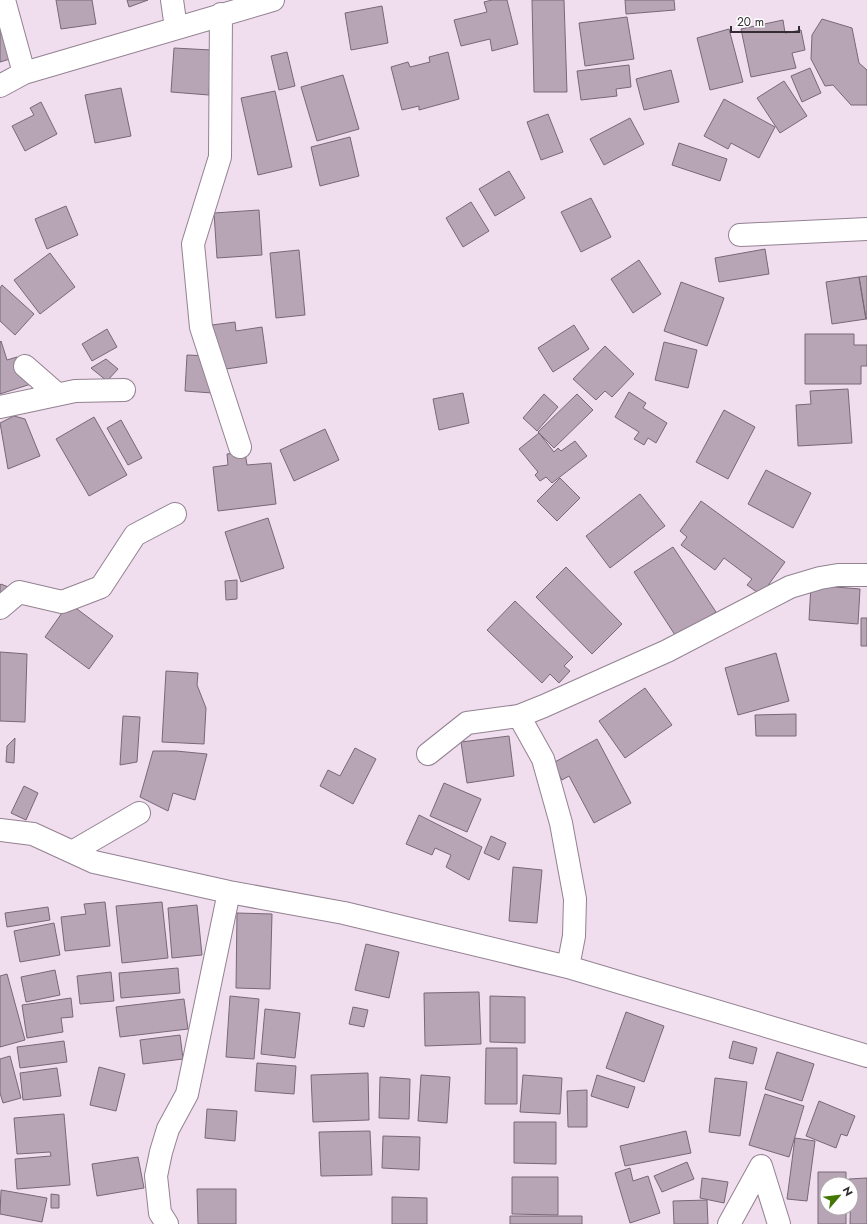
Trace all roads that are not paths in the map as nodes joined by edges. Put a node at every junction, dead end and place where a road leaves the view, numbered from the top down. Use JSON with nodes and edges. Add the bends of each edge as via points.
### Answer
{"nodes":[{"id":1,"x":4,"y":0,"type":"edge"},
{"id":2,"x":172,"y":0,"type":"edge"},
{"id":3,"x":273,"y":0,"type":"edge"},
{"id":4,"x":221,"y":14,"type":"junction"},
{"id":5,"x":176,"y":28,"type":"junction"},
{"id":6,"x":24,"y":73,"type":"junction"},
{"id":7,"x":0,"y":86,"type":"edge"},
{"id":8,"x":867,"y":229,"type":"edge"},
{"id":9,"x":740,"y":235,"type":"dead end"},
{"id":10,"x":25,"y":366,"type":"dead end"},
{"id":11,"x":124,"y":390,"type":"dead end"},
{"id":12,"x":57,"y":394,"type":"junction"},
{"id":13,"x":0,"y":407,"type":"edge"},
{"id":14,"x":240,"y":448,"type":"dead end"},
{"id":15,"x":176,"y":514,"type":"dead end"},
{"id":16,"x":867,"y":574,"type":"edge"},
{"id":17,"x":0,"y":608,"type":"edge"},
{"id":18,"x":520,"y":716,"type":"junction"},
{"id":19,"x":428,"y":754,"type":"dead end"},
{"id":20,"x":139,"y":813,"type":"dead end"},
{"id":21,"x":0,"y":830,"type":"edge"},
{"id":22,"x":72,"y":852,"type":"junction"},
{"id":23,"x":229,"y":892,"type":"junction"},
{"id":24,"x":568,"y":967,"type":"junction"},
{"id":25,"x":867,"y":1056,"type":"edge"},
{"id":26,"x":167,"y":1224,"type":"edge"},
{"id":27,"x":729,"y":1224,"type":"edge"},
{"id":28,"x":779,"y":1224,"type":"edge"}],
"edges":[{"from":1,"to":6,"type":"street"},
{"from":2,"to":5,"type":"street"},
{"from":3,"to":4,"type":"street"},
{"from":4,"to":5,"type":"street"},
{"from":4,"to":14,"type":"street","via":[[220,157],[193,244],[201,327]]},
{"from":5,"to":6,"type":"street"},
{"from":6,"to":7,"type":"street"},
{"from":8,"to":9,"type":"street"},
{"from":10,"to":12,"type":"street"},
{"from":11,"to":12,"type":"street"},
{"from":12,"to":13,"type":"street"},
{"from":15,"to":17,"type":"street","via":[[135,535],[101,587],[62,602],[19,592]]},
{"from":16,"to":18,"type":"street","via":[[820,578],[790,587],[667,651]]},
{"from":18,"to":19,"type":"street","via":[[467,723]]},
{"from":18,"to":24,"type":"street","via":[[543,759],[561,823],[576,899],[574,936]]},
{"from":20,"to":22,"type":"street"},
{"from":21,"to":22,"type":"street","via":[[33,834]]},
{"from":22,"to":23,"type":"street","via":[[94,862]]},
{"from":23,"to":24,"type":"street","via":[[344,913]]},
{"from":23,"to":26,"type":"street","via":[[187,1094],[168,1129],[157,1170],[160,1213]]},
{"from":24,"to":25,"type":"street"},
{"from":27,"to":28,"type":"street","via":[[761,1166]]}]}
